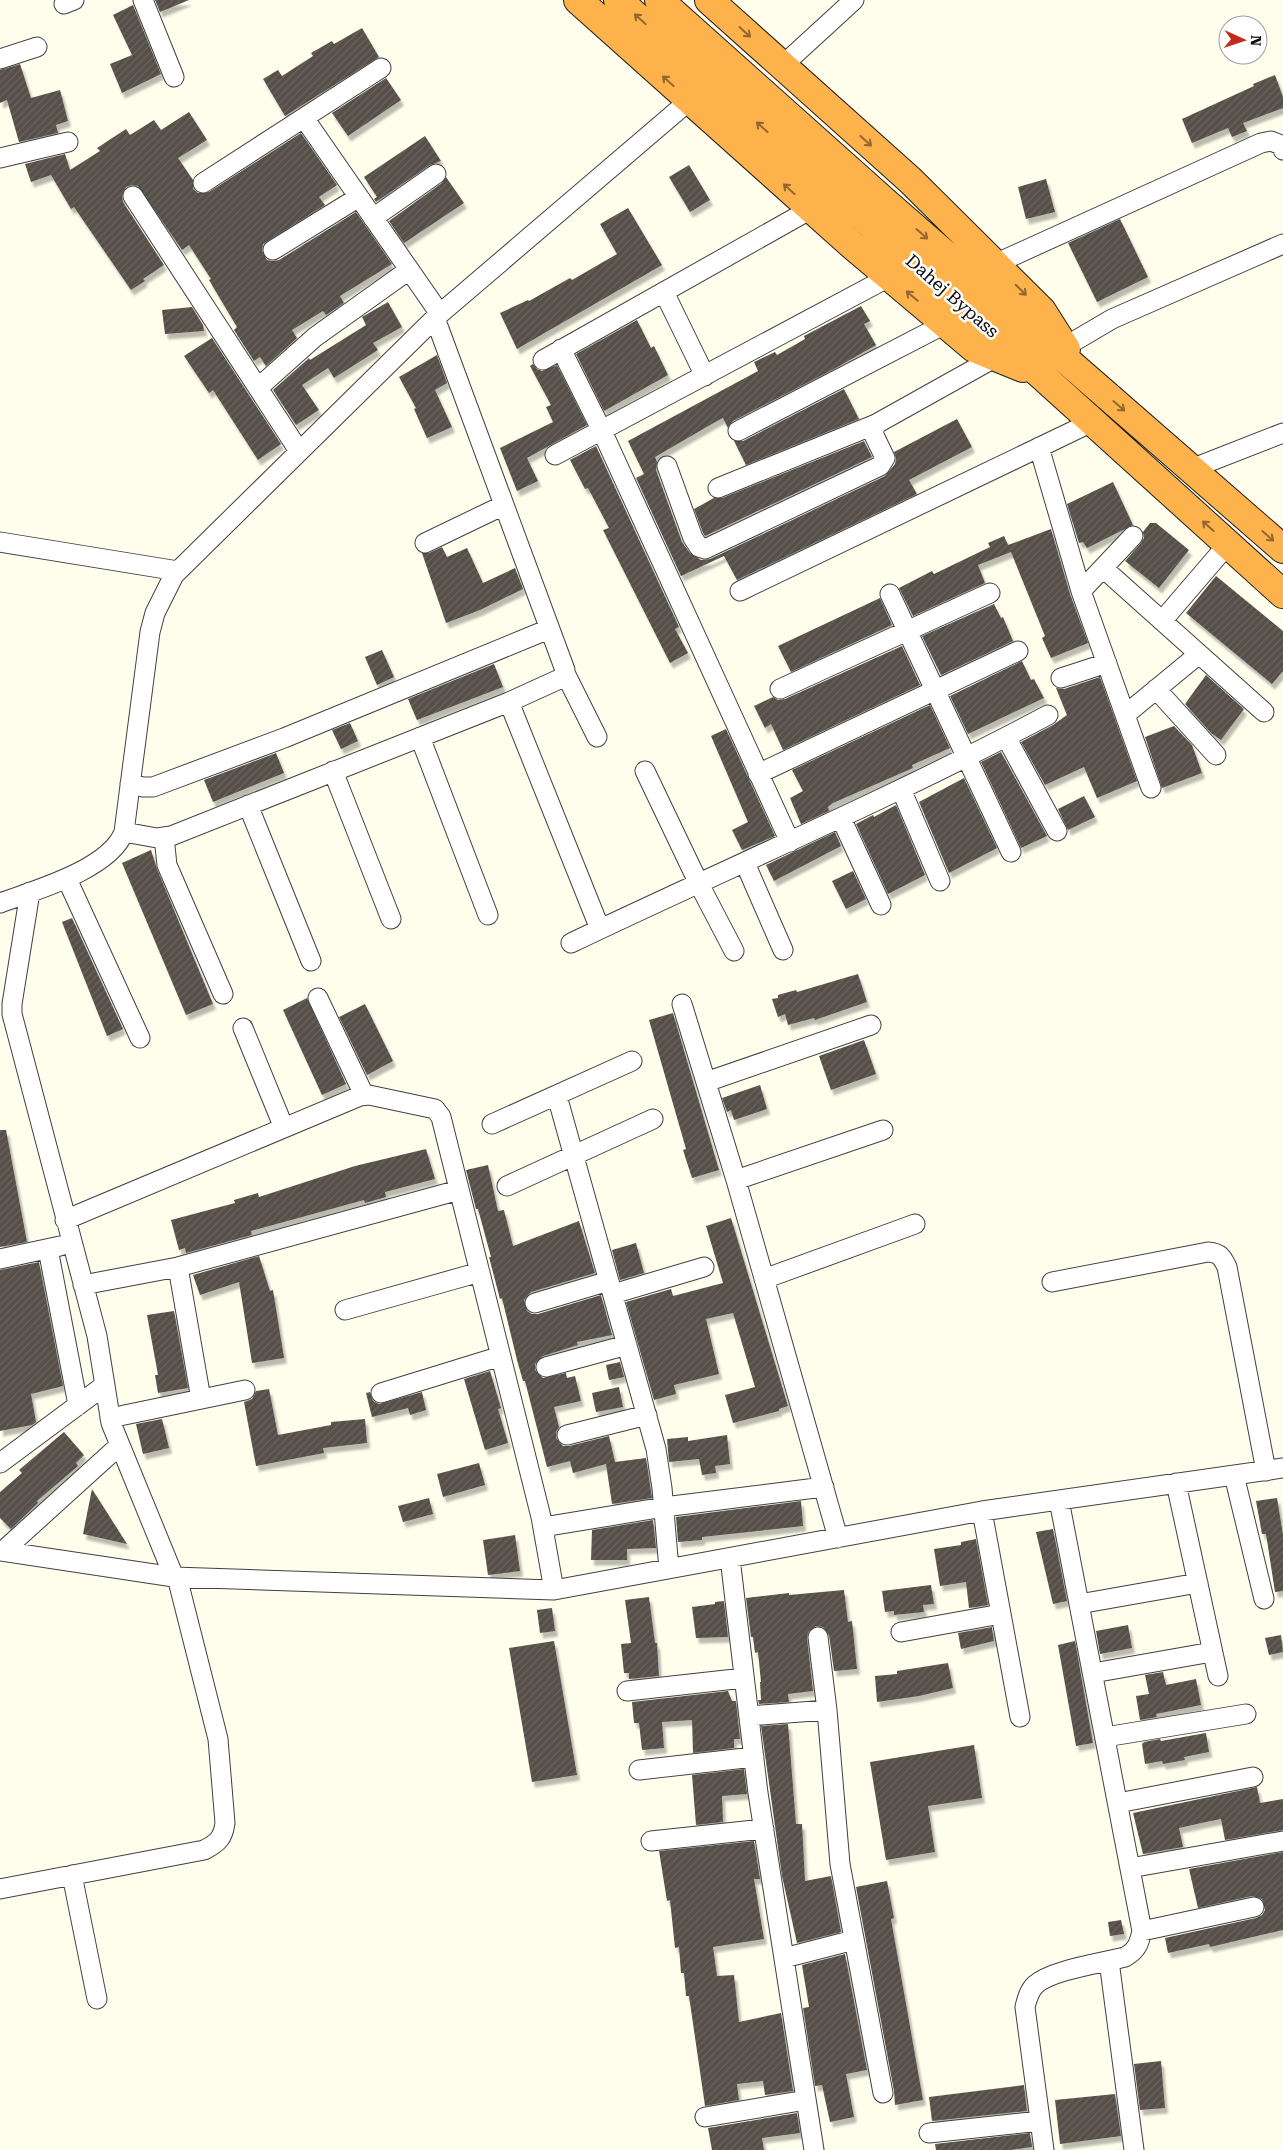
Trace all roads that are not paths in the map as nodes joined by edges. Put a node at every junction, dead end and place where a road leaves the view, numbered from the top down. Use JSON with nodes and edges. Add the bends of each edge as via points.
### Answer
{"nodes":[{"id":1,"x":143,"y":0,"type":"edge"},
{"id":2,"x":578,"y":0,"type":"edge"},
{"id":3,"x":618,"y":0,"type":"edge"},
{"id":4,"x":659,"y":0,"type":"edge"},
{"id":5,"x":709,"y":0,"type":"edge"},
{"id":6,"x":854,"y":0,"type":"edge"},
{"id":7,"x":36,"y":47,"type":"dead end"},
{"id":8,"x":0,"y":59,"type":"edge"},
{"id":9,"x":782,"y":66,"type":"junction"},
{"id":10,"x":381,"y":68,"type":"dead end"},
{"id":11,"x":174,"y":77,"type":"dead end"},
{"id":12,"x":690,"y":100,"type":"junction"},
{"id":13,"x":304,"y":118,"type":"junction"},
{"id":14,"x":68,"y":142,"type":"dead end"},
{"id":15,"x":1283,"y":150,"type":"edge"},
{"id":16,"x":0,"y":158,"type":"edge"},
{"id":17,"x":436,"y":174,"type":"dead end"},
{"id":18,"x":203,"y":183,"type":"dead end"},
{"id":19,"x":133,"y":196,"type":"dead end"},
{"id":20,"x":359,"y":198,"type":"junction"},
{"id":21,"x":812,"y":209,"type":"junction"},
{"id":22,"x":373,"y":218,"type":"junction"},
{"id":23,"x":1283,"y":244,"type":"edge"},
{"id":24,"x":273,"y":250,"type":"dead end"},
{"id":25,"x":994,"y":264,"type":"junction"},
{"id":26,"x":409,"y":270,"type":"junction"},
{"id":27,"x":889,"y":277,"type":"junction"},
{"id":28,"x":664,"y":292,"type":"junction"},
{"id":29,"x":437,"y":316,"type":"junction"},
{"id":30,"x":945,"y":324,"type":"junction"},
{"id":31,"x":562,"y":349,"type":"junction"},
{"id":32,"x":1060,"y":349,"type":"junction"},
{"id":33,"x":996,"y":357,"type":"junction"},
{"id":34,"x":543,"y":360,"type":"dead end"},
{"id":35,"x":1041,"y":375,"type":"junction"},
{"id":36,"x":705,"y":376,"type":"junction"},
{"id":37,"x":1088,"y":379,"type":"junction"},
{"id":38,"x":258,"y":388,"type":"junction"},
{"id":39,"x":1084,"y":414,"type":"junction"},
{"id":40,"x":876,"y":424,"type":"junction"},
{"id":41,"x":602,"y":431,"type":"junction"},
{"id":42,"x":738,"y":431,"type":"dead end"},
{"id":43,"x":1283,"y":433,"type":"edge"},
{"id":44,"x":1039,"y":447,"type":"junction"},
{"id":45,"x":299,"y":451,"type":"junction"},
{"id":46,"x":555,"y":455,"type":"dead end"},
{"id":47,"x":667,"y":466,"type":"dead end"},
{"id":48,"x":1191,"y":469,"type":"junction"},
{"id":49,"x":718,"y":488,"type":"dead end"},
{"id":50,"x":504,"y":505,"type":"junction"},
{"id":51,"x":1133,"y":536,"type":"dead end"},
{"id":52,"x":0,"y":542,"type":"edge"},
{"id":53,"x":425,"y":542,"type":"dead end"},
{"id":54,"x":1228,"y":544,"type":"junction"},
{"id":55,"x":1283,"y":549,"type":"edge"},
{"id":56,"x":1103,"y":568,"type":"junction"},
{"id":57,"x":178,"y":571,"type":"junction"},
{"id":58,"x":1082,"y":591,"type":"junction"},
{"id":59,"x":740,"y":592,"type":"dead end"},
{"id":60,"x":990,"y":593,"type":"dead end"},
{"id":61,"x":890,"y":594,"type":"dead end"},
{"id":62,"x":1283,"y":594,"type":"edge"},
{"id":63,"x":1162,"y":621,"type":"junction"},
{"id":64,"x":549,"y":629,"type":"junction"},
{"id":65,"x":907,"y":630,"type":"junction"},
{"id":66,"x":1018,"y":651,"type":"dead end"},
{"id":67,"x":1199,"y":654,"type":"junction"},
{"id":68,"x":1107,"y":663,"type":"junction"},
{"id":69,"x":565,"y":673,"type":"junction"},
{"id":70,"x":1061,"y":678,"type":"dead end"},
{"id":71,"x":780,"y":689,"type":"dead end"},
{"id":72,"x":1156,"y":689,"type":"junction"},
{"id":73,"x":936,"y":691,"type":"junction"},
{"id":74,"x":508,"y":702,"type":"junction"},
{"id":75,"x":1264,"y":712,"type":"dead end"},
{"id":76,"x":1048,"y":715,"type":"dead end"},
{"id":77,"x":1125,"y":715,"type":"junction"},
{"id":78,"x":420,"y":737,"type":"junction"},
{"id":79,"x":597,"y":737,"type":"dead end"},
{"id":80,"x":1006,"y":737,"type":"junction"},
{"id":81,"x":1216,"y":755,"type":"dead end"},
{"id":82,"x":967,"y":758,"type":"junction"},
{"id":83,"x":333,"y":771,"type":"junction"},
{"id":84,"x":646,"y":771,"type":"dead end"},
{"id":85,"x":758,"y":774,"type":"junction"},
{"id":86,"x":130,"y":784,"type":"junction"},
{"id":87,"x":1151,"y":788,"type":"dead end"},
{"id":88,"x":901,"y":789,"type":"junction"},
{"id":89,"x":248,"y":805,"type":"junction"},
{"id":90,"x":840,"y":818,"type":"junction"},
{"id":91,"x":1057,"y":831,"type":"dead end"},
{"id":92,"x":124,"y":832,"type":"junction"},
{"id":93,"x":164,"y":838,"type":"junction"},
{"id":94,"x":790,"y":842,"type":"junction"},
{"id":95,"x":1011,"y":852,"type":"dead end"},
{"id":96,"x":745,"y":863,"type":"junction"},
{"id":97,"x":67,"y":879,"type":"junction"},
{"id":98,"x":940,"y":881,"type":"dead end"},
{"id":99,"x":699,"y":884,"type":"junction"},
{"id":100,"x":30,"y":892,"type":"junction"},
{"id":101,"x":0,"y":903,"type":"edge"},
{"id":102,"x":881,"y":905,"type":"dead end"},
{"id":103,"x":488,"y":915,"type":"dead end"},
{"id":104,"x":391,"y":919,"type":"dead end"},
{"id":105,"x":600,"y":929,"type":"junction"},
{"id":106,"x":571,"y":943,"type":"dead end"},
{"id":107,"x":783,"y":950,"type":"dead end"},
{"id":108,"x":734,"y":951,"type":"dead end"},
{"id":109,"x":311,"y":961,"type":"dead end"},
{"id":110,"x":223,"y":994,"type":"dead end"},
{"id":111,"x":318,"y":998,"type":"dead end"},
{"id":112,"x":682,"y":1004,"type":"dead end"},
{"id":113,"x":871,"y":1025,"type":"dead end"},
{"id":114,"x":243,"y":1028,"type":"dead end"},
{"id":115,"x":7,"y":1029,"type":"edge"},
{"id":116,"x":140,"y":1038,"type":"dead end"},
{"id":117,"x":632,"y":1061,"type":"dead end"},
{"id":118,"x":706,"y":1082,"type":"junction"},
{"id":119,"x":364,"y":1095,"type":"junction"},
{"id":120,"x":557,"y":1096,"type":"junction"},
{"id":121,"x":653,"y":1119,"type":"dead end"},
{"id":122,"x":492,"y":1124,"type":"dead end"},
{"id":123,"x":284,"y":1128,"type":"junction"},
{"id":124,"x":883,"y":1130,"type":"dead end"},
{"id":125,"x":574,"y":1157,"type":"junction"},
{"id":126,"x":736,"y":1180,"type":"junction"},
{"id":127,"x":507,"y":1186,"type":"dead end"},
{"id":128,"x":459,"y":1190,"type":"junction"},
{"id":129,"x":65,"y":1220,"type":"junction"},
{"id":130,"x":915,"y":1224,"type":"dead end"},
{"id":131,"x":71,"y":1244,"type":"junction"},
{"id":132,"x":48,"y":1249,"type":"junction"},
{"id":133,"x":0,"y":1259,"type":"edge"},
{"id":134,"x":178,"y":1267,"type":"junction"},
{"id":135,"x":704,"y":1267,"type":"dead end"},
{"id":136,"x":480,"y":1272,"type":"junction"},
{"id":137,"x":764,"y":1279,"type":"junction"},
{"id":138,"x":1052,"y":1282,"type":"dead end"},
{"id":139,"x":83,"y":1285,"type":"junction"},
{"id":140,"x":611,"y":1287,"type":"junction"},
{"id":141,"x":535,"y":1303,"type":"dead end"},
{"id":142,"x":344,"y":1310,"type":"dead end"},
{"id":143,"x":627,"y":1345,"type":"junction"},
{"id":144,"x":501,"y":1356,"type":"junction"},
{"id":145,"x":546,"y":1367,"type":"dead end"},
{"id":146,"x":105,"y":1385,"type":"junction"},
{"id":147,"x":245,"y":1390,"type":"dead end"},
{"id":148,"x":381,"y":1393,"type":"dead end"},
{"id":149,"x":201,"y":1399,"type":"junction"},
{"id":150,"x":78,"y":1404,"type":"junction"},
{"id":151,"x":647,"y":1415,"type":"junction"},
{"id":152,"x":110,"y":1418,"type":"junction"},
{"id":153,"x":567,"y":1435,"type":"dead end"},
{"id":154,"x":120,"y":1445,"type":"junction"},
{"id":155,"x":0,"y":1463,"type":"edge"},
{"id":156,"x":1274,"y":1470,"type":"edge"},
{"id":157,"x":1234,"y":1475,"type":"junction"},
{"id":158,"x":1176,"y":1484,"type":"junction"},
{"id":159,"x":824,"y":1487,"type":"junction"},
{"id":160,"x":1059,"y":1500,"type":"junction"},
{"id":161,"x":664,"y":1507,"type":"junction"},
{"id":162,"x":982,"y":1511,"type":"junction"},
{"id":163,"x":543,"y":1527,"type":"junction"},
{"id":164,"x":838,"y":1538,"type":"junction"},
{"id":165,"x":1,"y":1551,"type":"edge"},
{"id":166,"x":730,"y":1558,"type":"junction"},
{"id":167,"x":669,"y":1569,"type":"junction"},
{"id":168,"x":176,"y":1577,"type":"junction"},
{"id":169,"x":1198,"y":1583,"type":"junction"},
{"id":170,"x":554,"y":1590,"type":"junction"},
{"id":171,"x":1264,"y":1598,"type":"dead end"},
{"id":172,"x":1079,"y":1604,"type":"junction"},
{"id":173,"x":1001,"y":1614,"type":"junction"},
{"id":174,"x":901,"y":1632,"type":"dead end"},
{"id":175,"x":818,"y":1637,"type":"dead end"},
{"id":176,"x":1212,"y":1652,"type":"junction"},
{"id":177,"x":1093,"y":1673,"type":"junction"},
{"id":178,"x":1218,"y":1676,"type":"dead end"},
{"id":179,"x":744,"y":1678,"type":"junction"},
{"id":180,"x":627,"y":1691,"type":"dead end"},
{"id":181,"x":827,"y":1710,"type":"junction"},
{"id":182,"x":1246,"y":1714,"type":"dead end"},
{"id":183,"x":749,"y":1716,"type":"junction"},
{"id":184,"x":1020,"y":1717,"type":"dead end"},
{"id":185,"x":1105,"y":1737,"type":"junction"},
{"id":186,"x":754,"y":1757,"type":"junction"},
{"id":187,"x":638,"y":1770,"type":"dead end"},
{"id":188,"x":1253,"y":1777,"type":"dead end"},
{"id":189,"x":1118,"y":1803,"type":"junction"},
{"id":190,"x":764,"y":1829,"type":"junction"},
{"id":191,"x":651,"y":1841,"type":"dead end"},
{"id":192,"x":1283,"y":1841,"type":"edge"},
{"id":193,"x":1130,"y":1868,"type":"junction"},
{"id":194,"x":72,"y":1875,"type":"junction"},
{"id":195,"x":0,"y":1889,"type":"edge"},
{"id":196,"x":1254,"y":1907,"type":"dead end"},
{"id":197,"x":1142,"y":1931,"type":"junction"},
{"id":198,"x":854,"y":1940,"type":"junction"},
{"id":199,"x":784,"y":1958,"type":"junction"},
{"id":200,"x":1110,"y":1961,"type":"junction"},
{"id":201,"x":97,"y":1999,"type":"dead end"},
{"id":202,"x":883,"y":2093,"type":"dead end"},
{"id":203,"x":806,"y":2100,"type":"junction"},
{"id":204,"x":705,"y":2117,"type":"dead end"},
{"id":205,"x":1040,"y":2121,"type":"junction"},
{"id":206,"x":929,"y":2133,"type":"dead end"},
{"id":207,"x":814,"y":2150,"type":"edge"},
{"id":208,"x":1044,"y":2150,"type":"edge"},
{"id":209,"x":1134,"y":2150,"type":"edge"}],
"edges":[{"from":1,"to":11,"type":"street"},
{"from":12,"to":2,"type":"highway","one_way":true},
{"from":35,"to":3,"type":"highway","name":"Dahej Bypass","one_way":true},
{"from":4,"to":32,"type":"highway","name":"Dahej Bypass","one_way":true},
{"from":5,"to":9,"type":"highway","one_way":true},
{"from":6,"to":9,"type":"street"},
{"from":7,"to":8,"type":"street"},
{"from":9,"to":25,"type":"highway","one_way":true,"via":[[910,180]]},
{"from":10,"to":13,"type":"street"},
{"from":21,"to":12,"type":"highway","one_way":true},
{"from":12,"to":29,"type":"street"},
{"from":13,"to":18,"type":"street"},
{"from":13,"to":20,"type":"street"},
{"from":14,"to":16,"type":"street"},
{"from":15,"to":25,"type":"street","via":[[1281,145],[1271,141],[1261,143]]},
{"from":17,"to":22,"type":"street"},
{"from":19,"to":38,"type":"street"},
{"from":20,"to":22,"type":"street"},
{"from":20,"to":24,"type":"street"},
{"from":21,"to":27,"type":"highway"},
{"from":21,"to":28,"type":"street"},
{"from":22,"to":26,"type":"street"},
{"from":23,"to":32,"type":"street","via":[[1112,318]]},
{"from":25,"to":32,"type":"highway","one_way":true,"via":[[1042,311]]},
{"from":26,"to":29,"type":"street"},
{"from":26,"to":38,"type":"street","via":[[315,337]]},
{"from":30,"to":27,"type":"highway","one_way":true},
{"from":27,"to":36,"type":"street"},
{"from":28,"to":31,"type":"street"},
{"from":28,"to":36,"type":"street"},
{"from":29,"to":45,"type":"street"},
{"from":29,"to":50,"type":"street"},
{"from":30,"to":33,"type":"highway","via":[[974,348]]},
{"from":30,"to":42,"type":"street"},
{"from":31,"to":34,"type":"street"},
{"from":31,"to":41,"type":"street"},
{"from":32,"to":37,"type":"highway"},
{"from":33,"to":35,"type":"highway"},
{"from":33,"to":40,"type":"street"},
{"from":35,"to":39,"type":"highway","name":"Dahej Bypass"},
{"from":36,"to":41,"type":"street"},
{"from":37,"to":39,"type":"highway"},
{"from":37,"to":48,"type":"highway","one_way":true},
{"from":38,"to":45,"type":"street"},
{"from":39,"to":44,"type":"street"},
{"from":54,"to":39,"type":"highway","name":"Dahej Bypass","one_way":true},
{"from":40,"to":47,"type":"street","via":[[873,432],[885,458],[880,466],[705,549],[699,547],[693,538]]},
{"from":40,"to":49,"type":"street"},
{"from":41,"to":46,"type":"street"},
{"from":41,"to":85,"type":"street"},
{"from":43,"to":48,"type":"street"},
{"from":44,"to":58,"type":"street"},
{"from":44,"to":59,"type":"street"},
{"from":45,"to":57,"type":"street"},
{"from":48,"to":55,"type":"highway","one_way":true},
{"from":50,"to":53,"type":"street"},
{"from":50,"to":64,"type":"street"},
{"from":51,"to":56,"type":"street"},
{"from":52,"to":57,"type":"street"},
{"from":54,"to":62,"type":"highway","name":"Dahej Bypass"},
{"from":54,"to":63,"type":"street"},
{"from":56,"to":58,"type":"street"},
{"from":56,"to":63,"type":"street"},
{"from":57,"to":86,"type":"street","via":[[158,606],[150,632]]},
{"from":58,"to":68,"type":"street"},
{"from":60,"to":65,"type":"street"},
{"from":61,"to":65,"type":"street"},
{"from":63,"to":67,"type":"street"},
{"from":64,"to":69,"type":"street"},
{"from":64,"to":86,"type":"street","via":[[189,774],[148,788]]},
{"from":65,"to":71,"type":"street"},
{"from":65,"to":73,"type":"street"},
{"from":66,"to":73,"type":"street"},
{"from":67,"to":72,"type":"street"},
{"from":67,"to":75,"type":"street"},
{"from":68,"to":70,"type":"street"},
{"from":68,"to":77,"type":"street"},
{"from":69,"to":74,"type":"street","via":[[561,679]]},
{"from":69,"to":79,"type":"street"},
{"from":72,"to":77,"type":"street"},
{"from":72,"to":81,"type":"street"},
{"from":73,"to":82,"type":"street"},
{"from":73,"to":85,"type":"street"},
{"from":74,"to":78,"type":"street"},
{"from":74,"to":105,"type":"street"},
{"from":76,"to":80,"type":"street"},
{"from":77,"to":87,"type":"street"},
{"from":78,"to":83,"type":"street"},
{"from":78,"to":103,"type":"street"},
{"from":80,"to":82,"type":"street"},
{"from":80,"to":91,"type":"street"},
{"from":82,"to":88,"type":"street"},
{"from":82,"to":95,"type":"street"},
{"from":83,"to":89,"type":"street"},
{"from":83,"to":104,"type":"street"},
{"from":84,"to":99,"type":"street"},
{"from":85,"to":94,"type":"street"},
{"from":86,"to":92,"type":"street"},
{"from":88,"to":90,"type":"street"},
{"from":88,"to":98,"type":"street"},
{"from":89,"to":93,"type":"street"},
{"from":89,"to":109,"type":"street"},
{"from":90,"to":94,"type":"street"},
{"from":90,"to":102,"type":"street"},
{"from":92,"to":93,"type":"street"},
{"from":92,"to":97,"type":"street","via":[[114,849]]},
{"from":93,"to":110,"type":"street","via":[[167,865]]},
{"from":94,"to":96,"type":"street"},
{"from":96,"to":99,"type":"street"},
{"from":96,"to":107,"type":"street"},
{"from":97,"to":100,"type":"street"},
{"from":97,"to":116,"type":"street"},
{"from":99,"to":105,"type":"street"},
{"from":99,"to":108,"type":"street"},
{"from":100,"to":101,"type":"street"},
{"from":100,"to":115,"type":"street"},
{"from":105,"to":106,"type":"street"},
{"from":111,"to":119,"type":"street"},
{"from":112,"to":118,"type":"street"},
{"from":113,"to":118,"type":"street"},
{"from":114,"to":123,"type":"street"},
{"from":115,"to":129,"type":"street"},
{"from":117,"to":120,"type":"street"},
{"from":118,"to":126,"type":"street"},
{"from":119,"to":123,"type":"street"},
{"from":119,"to":128,"type":"street","via":[[438,1112]]},
{"from":120,"to":122,"type":"street"},
{"from":120,"to":125,"type":"street"},
{"from":121,"to":125,"type":"street"},
{"from":123,"to":129,"type":"street"},
{"from":124,"to":126,"type":"street"},
{"from":125,"to":127,"type":"street"},
{"from":125,"to":140,"type":"street"},
{"from":126,"to":137,"type":"street"},
{"from":128,"to":134,"type":"street"},
{"from":128,"to":136,"type":"street"},
{"from":129,"to":131,"type":"street"},
{"from":130,"to":137,"type":"street"},
{"from":131,"to":132,"type":"street"},
{"from":131,"to":139,"type":"street"},
{"from":132,"to":133,"type":"street"},
{"from":132,"to":150,"type":"street"},
{"from":134,"to":139,"type":"street"},
{"from":134,"to":149,"type":"street"},
{"from":135,"to":140,"type":"street"},
{"from":136,"to":142,"type":"street"},
{"from":136,"to":144,"type":"street"},
{"from":137,"to":159,"type":"street"},
{"from":138,"to":156,"type":"street","via":[[1208,1252],[1222,1256]]},
{"from":139,"to":146,"type":"street","via":[[97,1336]]},
{"from":140,"to":141,"type":"street"},
{"from":140,"to":143,"type":"street"},
{"from":143,"to":145,"type":"street"},
{"from":143,"to":151,"type":"street"},
{"from":144,"to":148,"type":"street"},
{"from":144,"to":163,"type":"street"},
{"from":146,"to":150,"type":"street"},
{"from":146,"to":152,"type":"street"},
{"from":147,"to":149,"type":"street"},
{"from":149,"to":152,"type":"street"},
{"from":150,"to":155,"type":"street"},
{"from":151,"to":153,"type":"street"},
{"from":151,"to":161,"type":"street","via":[[660,1468]]},
{"from":152,"to":154,"type":"street"},
{"from":154,"to":165,"type":"street"},
{"from":154,"to":168,"type":"street"},
{"from":156,"to":157,"type":"street"},
{"from":157,"to":158,"type":"street"},
{"from":157,"to":171,"type":"street"},
{"from":158,"to":160,"type":"street"},
{"from":158,"to":169,"type":"street"},
{"from":159,"to":161,"type":"street"},
{"from":159,"to":164,"type":"street"},
{"from":160,"to":162,"type":"street"},
{"from":160,"to":172,"type":"street"},
{"from":161,"to":163,"type":"street"},
{"from":161,"to":167,"type":"street"},
{"from":162,"to":164,"type":"street"},
{"from":162,"to":173,"type":"street"},
{"from":163,"to":170,"type":"street"},
{"from":164,"to":166,"type":"street"},
{"from":165,"to":168,"type":"street"},
{"from":166,"to":167,"type":"street"},
{"from":166,"to":179,"type":"street"},
{"from":167,"to":170,"type":"street"},
{"from":168,"to":170,"type":"street"},
{"from":168,"to":194,"type":"street","via":[[218,1739],[225,1823],[223,1835],[216,1844],[204,1850]]},
{"from":169,"to":172,"type":"street"},
{"from":169,"to":176,"type":"street"},
{"from":172,"to":177,"type":"street"},
{"from":173,"to":174,"type":"street"},
{"from":173,"to":184,"type":"street"},
{"from":175,"to":181,"type":"street"},
{"from":176,"to":177,"type":"street"},
{"from":176,"to":178,"type":"street"},
{"from":177,"to":185,"type":"street"},
{"from":179,"to":180,"type":"street"},
{"from":179,"to":183,"type":"street"},
{"from":181,"to":183,"type":"street"},
{"from":181,"to":198,"type":"street","via":[[840,1864]]},
{"from":182,"to":185,"type":"street"},
{"from":183,"to":186,"type":"street"},
{"from":185,"to":189,"type":"street"},
{"from":186,"to":187,"type":"street"},
{"from":186,"to":190,"type":"street"},
{"from":188,"to":189,"type":"street"},
{"from":189,"to":193,"type":"street"},
{"from":190,"to":191,"type":"street"},
{"from":190,"to":199,"type":"street"},
{"from":192,"to":193,"type":"street"},
{"from":193,"to":197,"type":"street"},
{"from":194,"to":195,"type":"street"},
{"from":194,"to":201,"type":"street"},
{"from":196,"to":197,"type":"street"},
{"from":197,"to":200,"type":"street","via":[[1134,1952]]},
{"from":198,"to":199,"type":"street"},
{"from":198,"to":202,"type":"street"},
{"from":199,"to":203,"type":"street"},
{"from":200,"to":205,"type":"street","via":[[1052,1975],[1033,1987],[1028,1997],[1025,2007]]},
{"from":200,"to":209,"type":"street"},
{"from":203,"to":204,"type":"street"},
{"from":203,"to":207,"type":"street"},
{"from":205,"to":206,"type":"street"},
{"from":205,"to":208,"type":"street"}]}
